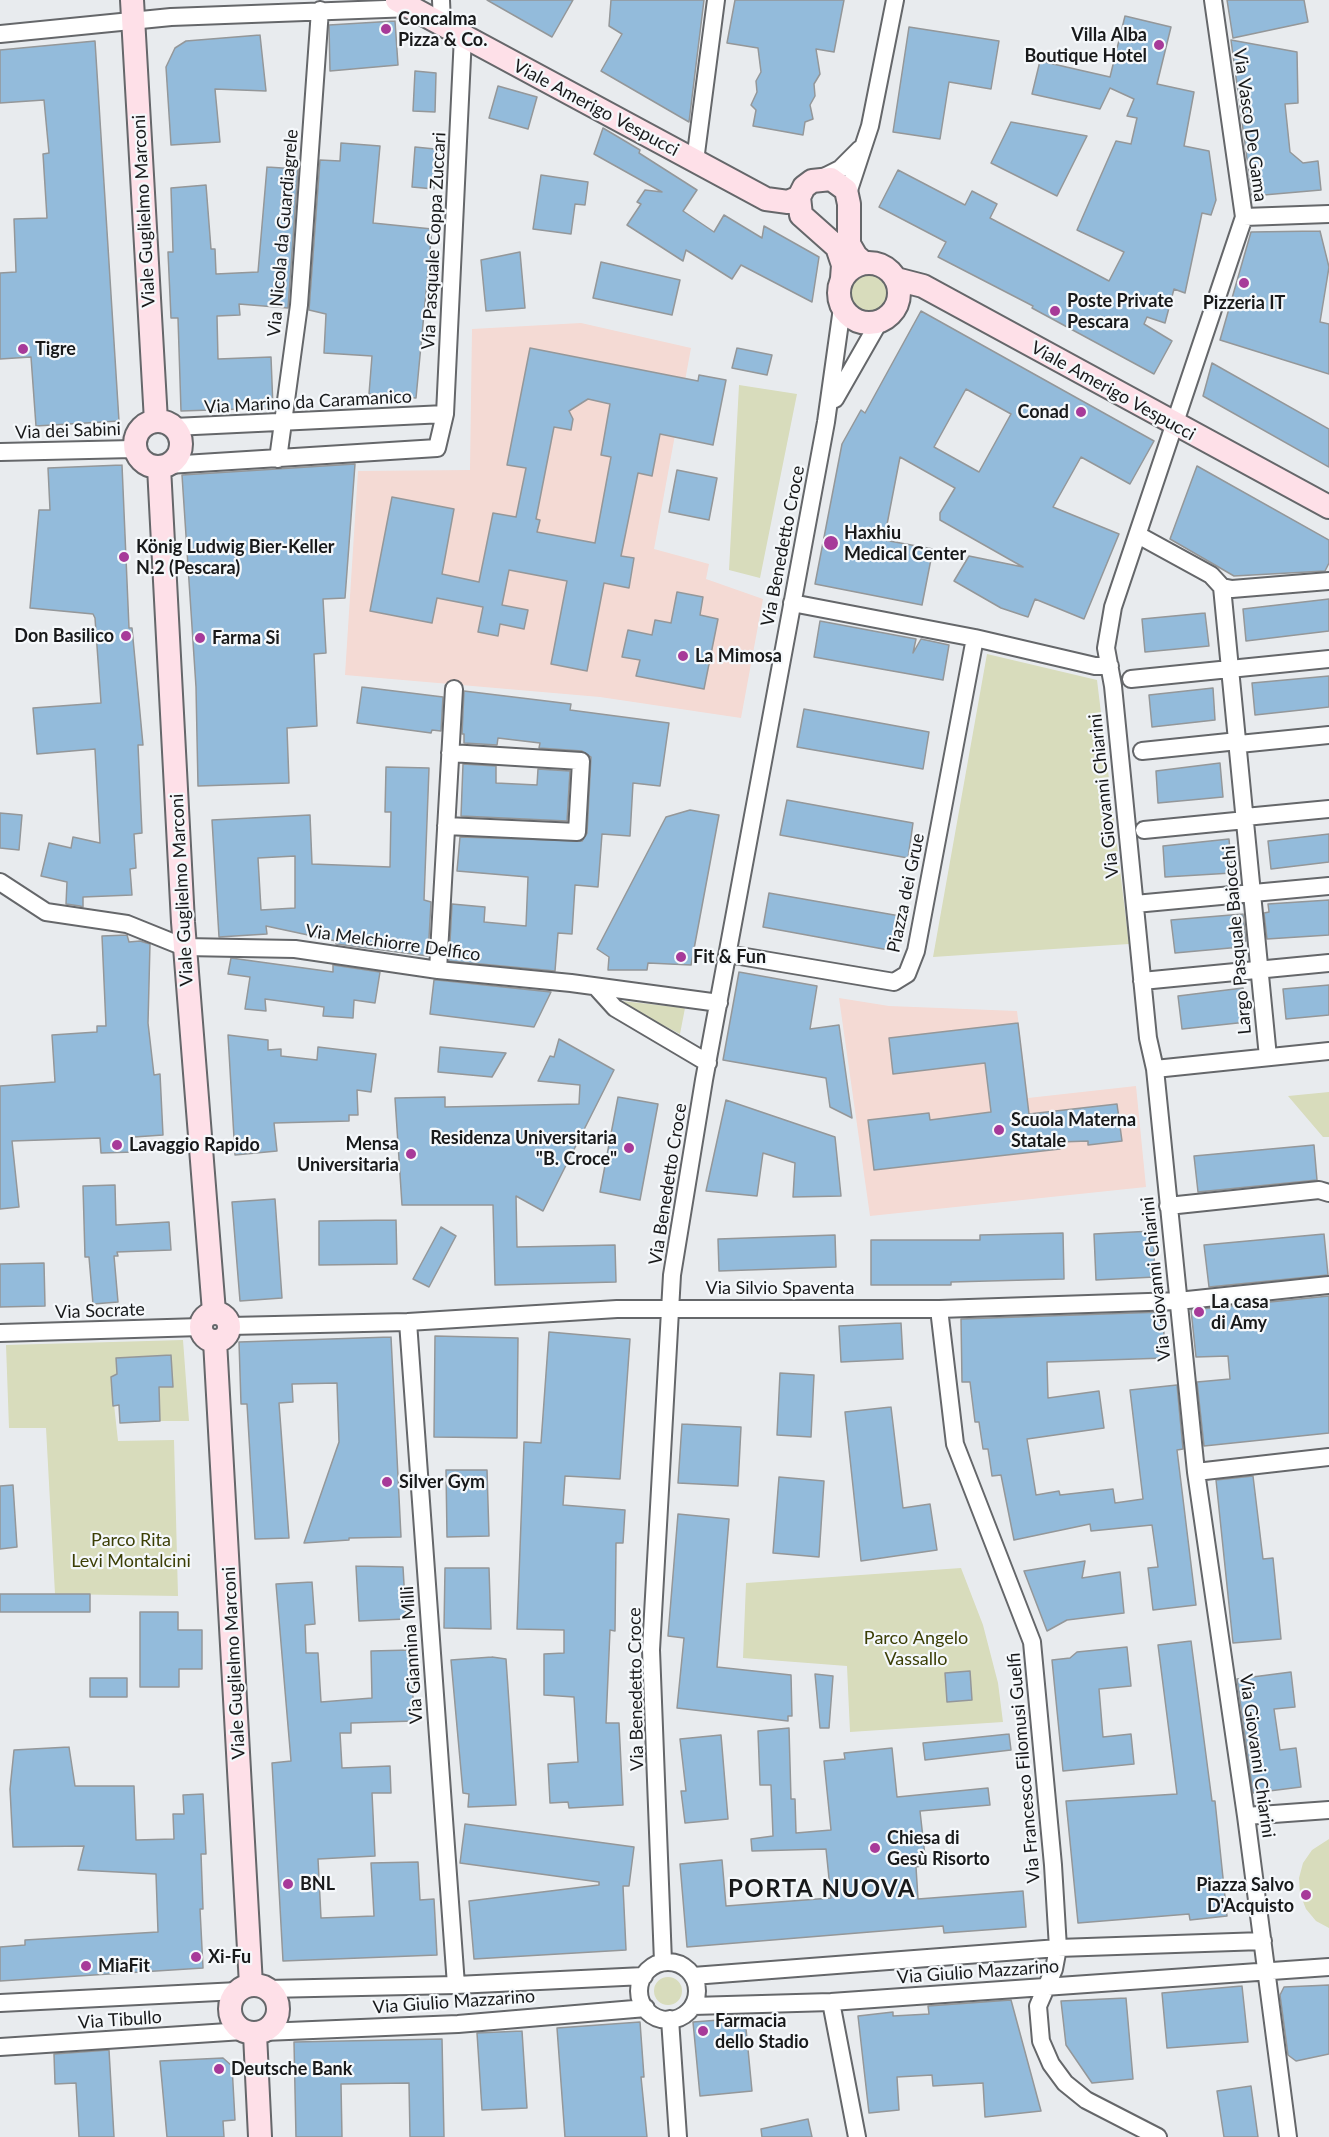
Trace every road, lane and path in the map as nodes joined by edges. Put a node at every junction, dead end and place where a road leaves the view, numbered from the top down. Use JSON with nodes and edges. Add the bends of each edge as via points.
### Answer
{"nodes":[{"id":1,"x":441,"y":0,"type":"edge"},
{"id":2,"x":716,"y":0,"type":"edge"},
{"id":3,"x":895,"y":0,"type":"edge"},
{"id":4,"x":1213,"y":0,"type":"edge"},
{"id":5,"x":405,"y":4,"type":"edge"},
{"id":6,"x":133,"y":10,"type":"edge"},
{"id":7,"x":320,"y":10,"type":"junction"},
{"id":8,"x":442,"y":24,"type":"junction"},
{"id":9,"x":0,"y":34,"type":"edge"},
{"id":10,"x":463,"y":36,"type":"junction"},
{"id":11,"x":867,"y":138,"type":"junction"},
{"id":12,"x":694,"y":161,"type":"junction"},
{"id":13,"x":822,"y":178,"type":"junction"},
{"id":14,"x":848,"y":194,"type":"junction"},
{"id":15,"x":799,"y":197,"type":"junction"},
{"id":16,"x":1329,"y":214,"type":"edge"},
{"id":17,"x":1244,"y":217,"type":"junction"},
{"id":18,"x":864,"y":263,"type":"junction"},
{"id":19,"x":842,"y":278,"type":"junction"},
{"id":20,"x":896,"y":279,"type":"junction"},
{"id":21,"x":842,"y":308,"type":"junction"},
{"id":22,"x":879,"y":322,"type":"junction"},
{"id":23,"x":445,"y":414,"type":"junction"},
{"id":24,"x":281,"y":422,"type":"junction"},
{"id":25,"x":826,"y":422,"type":"junction"},
{"id":26,"x":165,"y":424,"type":"junction"},
{"id":27,"x":1175,"y":425,"type":"junction"},
{"id":28,"x":136,"y":451,"type":"junction"},
{"id":29,"x":0,"y":452,"type":"edge"},
{"id":30,"x":278,"y":459,"type":"junction"},
{"id":31,"x":164,"y":466,"type":"junction"},
{"id":32,"x":1329,"y":507,"type":"edge"},
{"id":33,"x":1138,"y":535,"type":"junction"},
{"id":34,"x":1329,"y":580,"type":"edge"},
{"id":35,"x":1222,"y":587,"type":"junction"},
{"id":36,"x":792,"y":603,"type":"junction"},
{"id":37,"x":975,"y":638,"type":"junction"},
{"id":38,"x":1329,"y":659,"type":"edge"},
{"id":39,"x":1110,"y":666,"type":"junction"},
{"id":40,"x":1230,"y":669,"type":"junction"},
{"id":41,"x":1131,"y":679,"type":"dead end"},
{"id":42,"x":454,"y":689,"type":"dead end"},
{"id":43,"x":1329,"y":735,"type":"edge"},
{"id":44,"x":1238,"y":743,"type":"junction"},
{"id":45,"x":1142,"y":751,"type":"dead end"},
{"id":46,"x":450,"y":753,"type":"junction"},
{"id":47,"x":1329,"y":809,"type":"edge"},
{"id":48,"x":1245,"y":818,"type":"junction"},
{"id":49,"x":446,"y":826,"type":"junction"},
{"id":50,"x":1144,"y":830,"type":"dead end"},
{"id":51,"x":0,"y":882,"type":"edge"},
{"id":52,"x":1329,"y":886,"type":"edge"},
{"id":53,"x":1253,"y":893,"type":"junction"},
{"id":54,"x":1135,"y":904,"type":"junction"},
{"id":55,"x":184,"y":947,"type":"junction"},
{"id":56,"x":728,"y":954,"type":"junction"},
{"id":57,"x":1329,"y":963,"type":"edge"},
{"id":58,"x":438,"y":970,"type":"junction"},
{"id":59,"x":1260,"y":970,"type":"junction"},
{"id":60,"x":1142,"y":981,"type":"junction"},
{"id":61,"x":596,"y":987,"type":"junction"},
{"id":62,"x":719,"y":1003,"type":"junction"},
{"id":63,"x":1329,"y":1051,"type":"edge"},
{"id":64,"x":1268,"y":1057,"type":"junction"},
{"id":65,"x":708,"y":1063,"type":"junction"},
{"id":66,"x":1155,"y":1069,"type":"junction"},
{"id":67,"x":1329,"y":1193,"type":"edge"},
{"id":68,"x":1168,"y":1206,"type":"junction"},
{"id":69,"x":1329,"y":1285,"type":"edge"},
{"id":70,"x":1178,"y":1301,"type":"junction"},
{"id":71,"x":670,"y":1308,"type":"junction"},
{"id":72,"x":939,"y":1309,"type":"junction"},
{"id":73,"x":408,"y":1322,"type":"junction"},
{"id":74,"x":215,"y":1326,"type":"junction"},
{"id":75,"x":0,"y":1334,"type":"edge"},
{"id":76,"x":1329,"y":1457,"type":"edge"},
{"id":77,"x":1196,"y":1472,"type":"junction"},
{"id":78,"x":1329,"y":1810,"type":"edge"},
{"id":79,"x":1246,"y":1816,"type":"junction"},
{"id":80,"x":1263,"y":1941,"type":"junction"},
{"id":81,"x":1058,"y":1948,"type":"junction"},
{"id":82,"x":663,"y":1962,"type":"junction"},
{"id":83,"x":1329,"y":1967,"type":"edge"},
{"id":84,"x":1266,"y":1971,"type":"junction"},
{"id":85,"x":644,"y":1976,"type":"junction"},
{"id":86,"x":693,"y":1976,"type":"junction"},
{"id":87,"x":456,"y":1985,"type":"junction"},
{"id":88,"x":1046,"y":1987,"type":"junction"},
{"id":89,"x":252,"y":1988,"type":"junction"},
{"id":90,"x":831,"y":2002,"type":"junction"},
{"id":91,"x":0,"y":2003,"type":"edge"},
{"id":92,"x":693,"y":2006,"type":"junction"},
{"id":93,"x":646,"y":2008,"type":"junction"},
{"id":94,"x":670,"y":2019,"type":"junction"},
{"id":95,"x":254,"y":2032,"type":"junction"},
{"id":96,"x":0,"y":2047,"type":"edge"},
{"id":97,"x":260,"y":2137,"type":"edge"},
{"id":98,"x":678,"y":2137,"type":"edge"},
{"id":99,"x":857,"y":2137,"type":"edge"},
{"id":100,"x":1158,"y":2137,"type":"edge"},
{"id":101,"x":1288,"y":2137,"type":"edge"}],
"edges":[{"from":1,"to":8,"type":"street"},
{"from":2,"to":12,"type":"street"},
{"from":3,"to":11,"type":"street"},
{"from":4,"to":17,"type":"street","name":"Via Vasco De Gama"},
{"from":5,"to":7,"type":"street"},
{"from":5,"to":8,"type":"main road","name":"Viale Amerigo Vespucci"},
{"from":6,"to":7,"type":"street"},
{"from":6,"to":9,"type":"street"},
{"from":6,"to":26,"type":"main road","name":"Viale Guglielmo Marconi"},
{"from":7,"to":24,"type":"street","name":"Via Nicola da Guardiagrele","via":[[295,328]]},
{"from":8,"to":10,"type":"main road","name":"Viale Amerigo Vespucci"},
{"from":10,"to":12,"type":"main road","name":"Viale Amerigo Vespucci"},
{"from":10,"to":23,"type":"street","name":"Via Pasquale Coppa Zuccari"},
{"from":11,"to":13,"type":"street","via":[[849,162]]},
{"from":11,"to":14,"type":"street"},
{"from":12,"to":15,"type":"main road","name":"Viale Amerigo Vespucci","via":[[766,199],[788,202]]},
{"from":13,"to":14,"type":"main road","via":[[836,180]]},
{"from":13,"to":15,"type":"main road","via":[[808,184]]},
{"from":14,"to":18,"type":"main road","via":[[849,244]]},
{"from":15,"to":19,"type":"main road","via":[[806,222],[837,247],[843,265]]},
{"from":16,"to":17,"type":"street"},
{"from":17,"to":27,"type":"street","name":"Via Vasco De Gama"},
{"from":18,"to":19,"type":"main road"},
{"from":18,"to":20,"type":"main road","via":[[883,266]]},
{"from":19,"to":21,"type":"main road"},
{"from":20,"to":22,"type":"main road","via":[[897,305],[890,316]]},
{"from":20,"to":27,"type":"main road","name":"Viale Amerigo Vespucci","via":[[923,286]]},
{"from":21,"to":22,"type":"main road","via":[[858,322]]},
{"from":21,"to":25,"type":"street","name":"Via Benedetto Croce"},
{"from":22,"to":25,"type":"street","name":"Via Benedetto Croce","via":[[839,389]]},
{"from":23,"to":24,"type":"street","name":"Via Marino da Caramanico"},
{"from":23,"to":30,"type":"street","name":"Via Pasquale Coppa Zuccari","via":[[437,448]]},
{"from":24,"to":26,"type":"street","name":"Via Marino da Caramanico"},
{"from":24,"to":30,"type":"street","name":"Via Nicola da Guardiagrele"},
{"from":25,"to":36,"type":"street","name":"Via Benedetto Croce"},
{"from":26,"to":28,"type":"main road","via":[[149,423],[139,431]]},
{"from":26,"to":31,"type":"main road","via":[[181,438],[181,445],[178,457]]},
{"from":27,"to":32,"type":"main road","name":"Viale Amerigo Vespucci"},
{"from":27,"to":33,"type":"street","name":"Via Giovanni Chiarini"},
{"from":28,"to":29,"type":"street","name":"Via dei Sabini","via":[[133,448]]},
{"from":28,"to":31,"type":"main road","via":[[142,461]]},
{"from":30,"to":31,"type":"street"},
{"from":31,"to":55,"type":"main road","name":"Viale Guglielmo Marconi"},
{"from":33,"to":35,"type":"street","via":[[1211,575]]},
{"from":33,"to":39,"type":"street","name":"Via Giovanni Chiarini","via":[[1109,623],[1106,648]]},
{"from":34,"to":35,"type":"street"},
{"from":35,"to":40,"type":"street","name":"Largo Pasquale Baiocchi"},
{"from":36,"to":37,"type":"street"},
{"from":36,"to":56,"type":"street","name":"Via Benedetto Croce"},
{"from":37,"to":39,"type":"street","via":[[1095,666]]},
{"from":37,"to":56,"type":"street","name":"Piazza dei Grue","via":[[916,951],[908,974],[894,982]]},
{"from":38,"to":40,"type":"street"},
{"from":39,"to":54,"type":"street","name":"Via Giovanni Chiarini"},
{"from":40,"to":41,"type":"street"},
{"from":40,"to":44,"type":"street","name":"Largo Pasquale Baiocchi"},
{"from":42,"to":46,"type":"street"},
{"from":43,"to":44,"type":"street"},
{"from":44,"to":45,"type":"street"},
{"from":44,"to":48,"type":"street","name":"Largo Pasquale Baiocchi"},
{"from":46,"to":49,"type":"street"},
{"from":46,"to":49,"type":"street","via":[[581,761],[577,832]]},
{"from":47,"to":48,"type":"street","name":"Largo Pasquale Baiocchi"},
{"from":48,"to":50,"type":"street","name":"Largo Pasquale Baiocchi"},
{"from":48,"to":53,"type":"street","name":"Largo Pasquale Baiocchi"},
{"from":49,"to":58,"type":"street"},
{"from":51,"to":55,"type":"street","via":[[46,912],[127,924]]},
{"from":52,"to":53,"type":"street"},
{"from":53,"to":54,"type":"street"},
{"from":53,"to":59,"type":"street","name":"Largo Pasquale Baiocchi"},
{"from":54,"to":60,"type":"street","name":"Via Giovanni Chiarini"},
{"from":55,"to":58,"type":"street","name":"Via Melchiorre Delfico","via":[[294,950]]},
{"from":55,"to":74,"type":"main road","name":"Viale Guglielmo Marconi"},
{"from":56,"to":62,"type":"street","name":"Via Benedetto Croce"},
{"from":57,"to":59,"type":"street"},
{"from":58,"to":61,"type":"street","name":"Via Melchiorre Delfico"},
{"from":59,"to":60,"type":"street"},
{"from":59,"to":64,"type":"street","name":"Largo Pasquale Baiocchi"},
{"from":60,"to":66,"type":"street","name":"Via Giovanni Chiarini"},
{"from":61,"to":62,"type":"street","name":"Via Melchiorre Delfico"},
{"from":61,"to":65,"type":"street","via":[[615,1008]]},
{"from":62,"to":65,"type":"street","name":"Via Benedetto Croce"},
{"from":63,"to":64,"type":"street"},
{"from":64,"to":66,"type":"street"},
{"from":65,"to":71,"type":"street","name":"Via Benedetto Croce","via":[[672,1275]]},
{"from":66,"to":68,"type":"street","name":"Via Giovanni Chiarini"},
{"from":67,"to":68,"type":"street","via":[[1319,1190]]},
{"from":68,"to":70,"type":"street","name":"Via Giovanni Chiarini"},
{"from":69,"to":70,"type":"street","name":"Via Silvio Spaventa"},
{"from":70,"to":72,"type":"street","name":"Via Silvio Spaventa"},
{"from":70,"to":77,"type":"street","name":"Via Giovanni Chiarini"},
{"from":71,"to":72,"type":"street","name":"Via Silvio Spaventa"},
{"from":71,"to":73,"type":"street","name":"Via Silvio Spaventa"},
{"from":71,"to":82,"type":"street","name":"Via Benedetto Croce","via":[[651,1650]]},
{"from":72,"to":81,"type":"street","name":"Via Francesco Filomusi Guelfi","via":[[955,1444],[1032,1642]]},
{"from":73,"to":74,"type":"street","name":"Via Silvio Spaventa"},
{"from":73,"to":87,"type":"street","name":"Via Giannina Milli"},
{"from":74,"to":75,"type":"street","name":"Via Socrate"},
{"from":74,"to":89,"type":"main road","name":"Viale Guglielmo Marconi"},
{"from":76,"to":77,"type":"street"},
{"from":77,"to":79,"type":"street","name":"Via Giovanni Chiarini"},
{"from":78,"to":79,"type":"street"},
{"from":79,"to":80,"type":"street","name":"Via Giovanni Chiarini"},
{"from":80,"to":81,"type":"street","name":"Via Giulio Mazzarino"},
{"from":80,"to":84,"type":"street","name":"Via Giovanni Chiarini"},
{"from":81,"to":86,"type":"street","name":"Via Giulio Mazzarino"},
{"from":81,"to":88,"type":"street","name":"Via Francesco Filomusi Guelfi"},
{"from":82,"to":85,"type":"street"},
{"from":82,"to":86,"type":"street","via":[[680,1964]]},
{"from":83,"to":84,"type":"street"},
{"from":84,"to":88,"type":"street","name":"Via Giulio Mazzarino"},
{"from":84,"to":101,"type":"street","name":"Via Giovanni Chiarini"},
{"from":85,"to":87,"type":"street","name":"Via Giulio Mazzarino"},
{"from":85,"to":93,"type":"street","via":[[640,1992]]},
{"from":86,"to":92,"type":"street","via":[[697,1991]]},
{"from":87,"to":89,"type":"street","name":"Via Giulio Mazzarino"},
{"from":88,"to":90,"type":"street","name":"Via Giulio Mazzarino"},
{"from":88,"to":100,"type":"street","name":"Via Francesco Filomusi Guelfi","via":[[1037,2016],[1041,2041],[1065,2083],[1086,2100]]},
{"from":89,"to":91,"type":"street","name":"Via Tibullo"},
{"from":89,"to":95,"type":"main road","via":[[229,2009],[233,2022]]},
{"from":89,"to":95,"type":"main road","via":[[276,1998],[278,2011],[274,2023]]},
{"from":90,"to":92,"type":"street","name":"Via Giulio Mazzarino"},
{"from":90,"to":99,"type":"street"},
{"from":92,"to":94,"type":"street","via":[[681,2017]]},
{"from":93,"to":94,"type":"street","via":[[658,2018]]},
{"from":93,"to":95,"type":"street","name":"Via Giulio Mazzarino","via":[[458,2024]]},
{"from":94,"to":98,"type":"street"},
{"from":95,"to":96,"type":"street","name":"Via Tibullo"},
{"from":95,"to":97,"type":"main road"}]}
